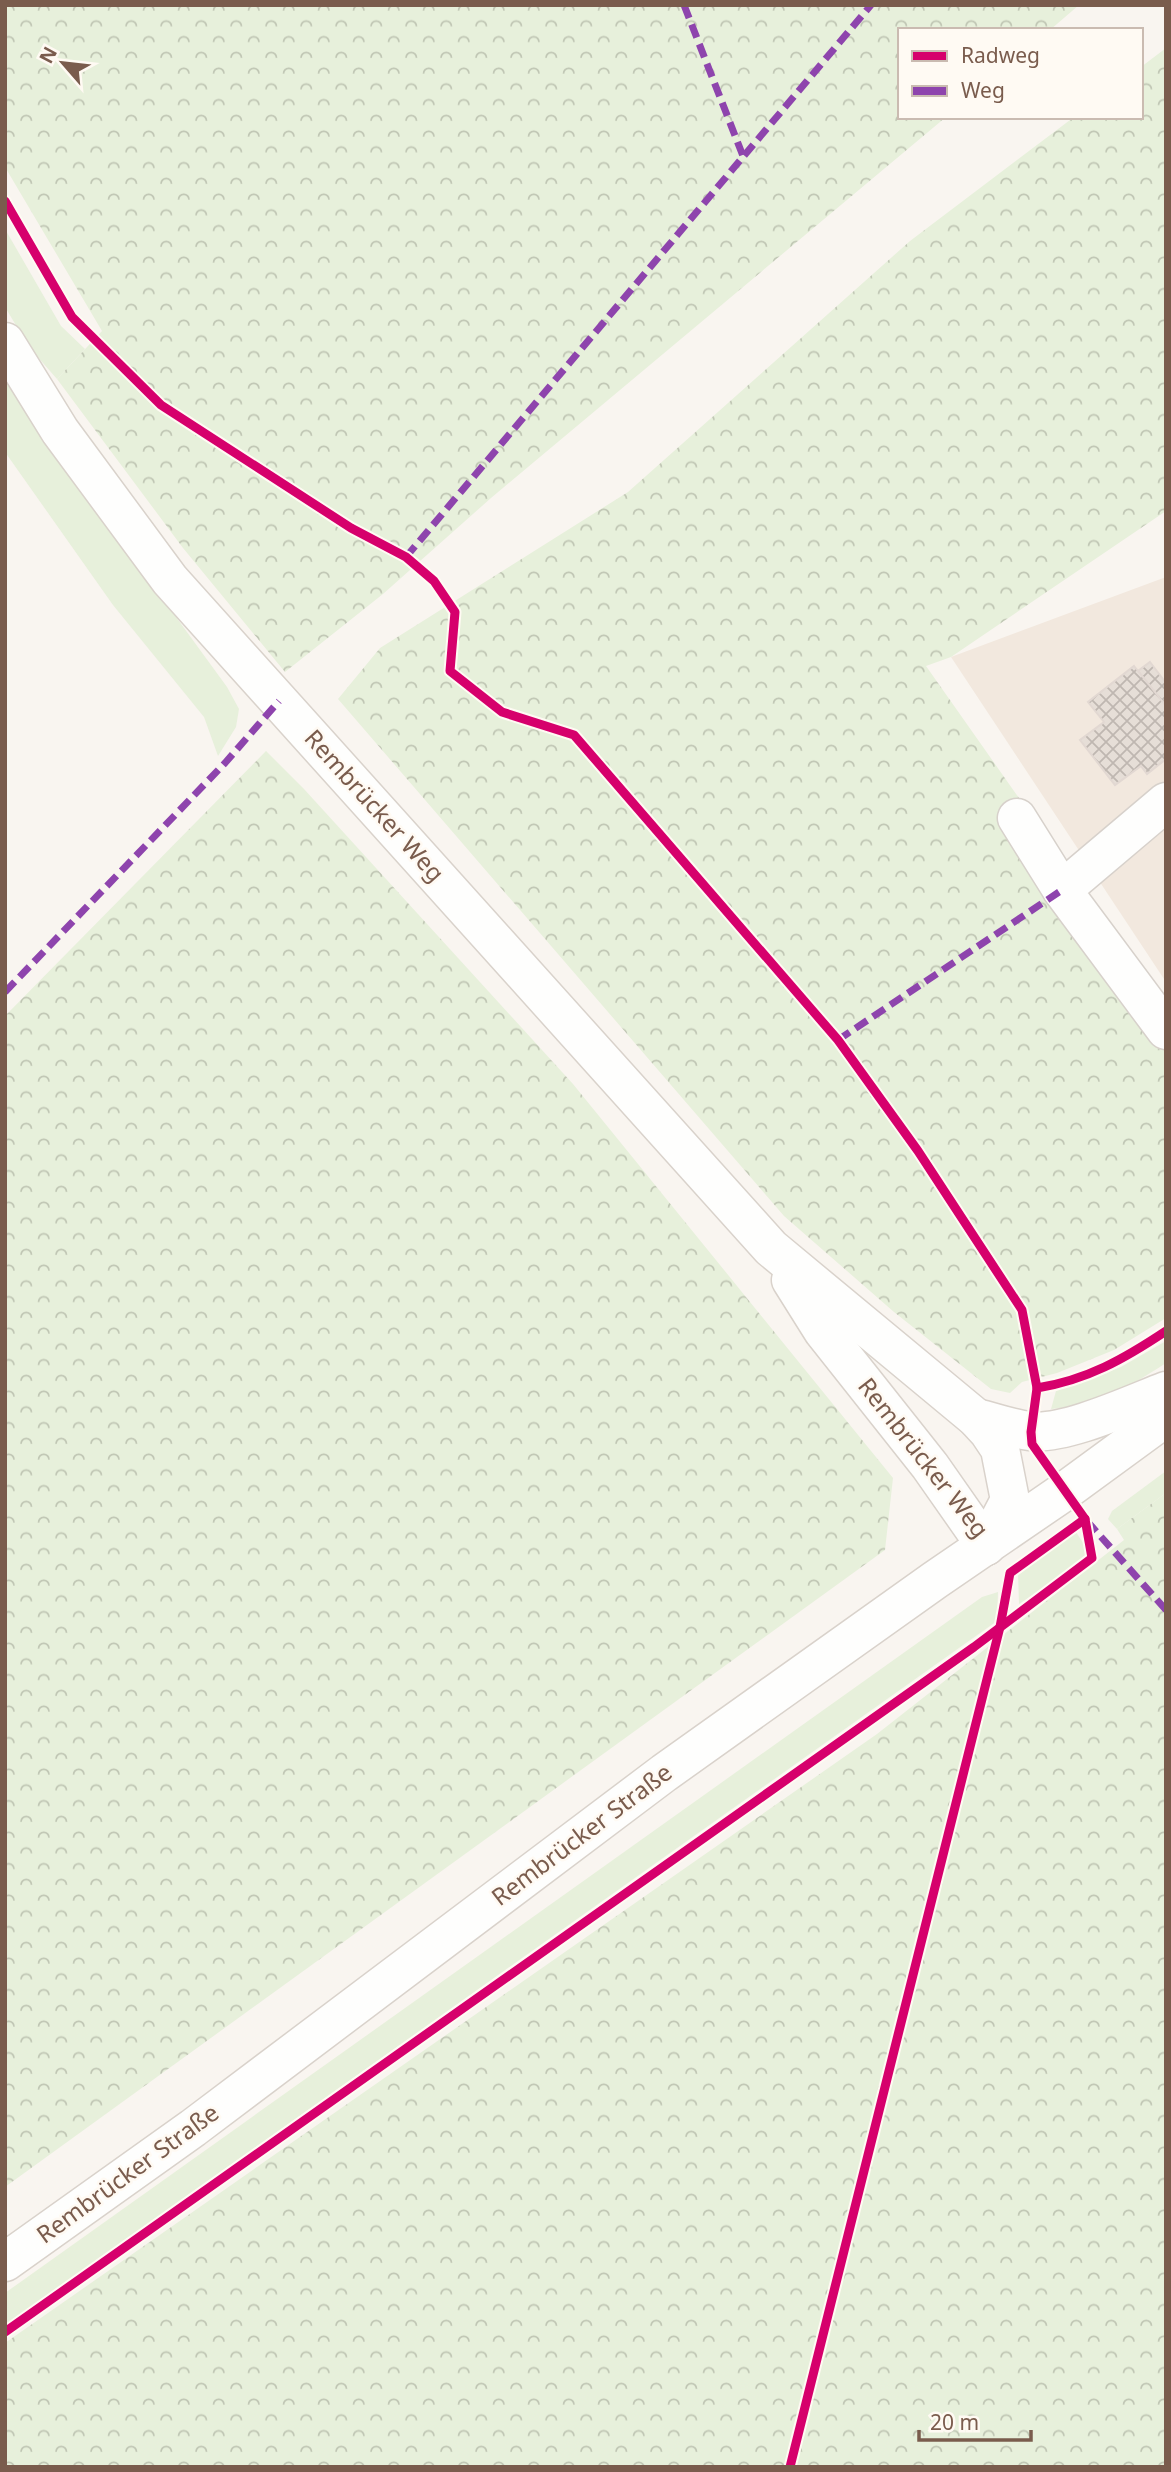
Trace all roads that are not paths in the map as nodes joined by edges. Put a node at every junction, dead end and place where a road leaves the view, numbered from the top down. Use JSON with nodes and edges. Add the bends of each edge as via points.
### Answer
{"nodes":[{"id":1,"x":5,"y":342,"type":"edge"},
{"id":2,"x":1166,"y":802,"type":"edge"},
{"id":3,"x":1017,"y":818,"type":"dead end"},
{"id":4,"x":1062,"y":890,"type":"junction"},
{"id":5,"x":1166,"y":1030,"type":"edge"},
{"id":6,"x":771,"y":1248,"type":"junction"},
{"id":7,"x":1166,"y":1391,"type":"edge"},
{"id":8,"x":1166,"y":1417,"type":"edge"},
{"id":9,"x":976,"y":1418,"type":"junction"},
{"id":10,"x":986,"y":1546,"type":"junction"},
{"id":11,"x":5,"y":2262,"type":"edge"}],
"edges":[{"from":1,"to":6,"type":"street","name":"Rembrücker Weg","via":[[60,431],[170,580]]},
{"from":2,"to":4,"type":"street"},
{"from":3,"to":4,"type":"street"},
{"from":4,"to":5,"type":"street"},
{"from":6,"to":9,"type":"street","name":"Rembrücker Weg"},
{"from":6,"to":10,"type":"street","name":"Rembrücker Weg","via":[[823,1331],[930,1466]]},
{"from":7,"to":9,"type":"street","via":[[1051,1430],[1031,1432]]},
{"from":8,"to":10,"type":"street","name":"Rembrücker Straße"},
{"from":9,"to":10,"type":"street","name":"Rembrücker Weg","via":[[1000,1449],[1010,1500]]},
{"from":10,"to":11,"type":"street","name":"Rembrücker Straße","via":[[664,1773],[193,2128]]}]}
